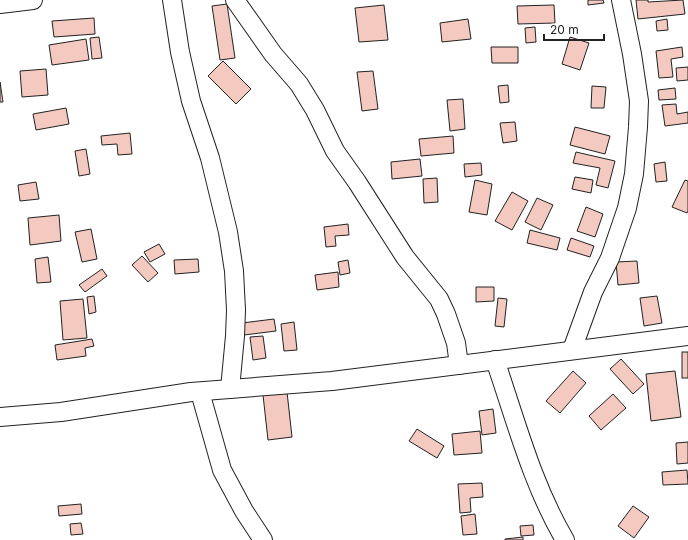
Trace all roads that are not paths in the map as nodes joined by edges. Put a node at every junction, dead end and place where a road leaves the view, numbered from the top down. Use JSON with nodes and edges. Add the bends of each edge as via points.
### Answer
{"nodes":[{"id":1,"x":33,"y":0,"type":"edge"},
{"id":2,"x":172,"y":0,"type":"edge"},
{"id":3,"x":236,"y":0,"type":"edge"},
{"id":4,"x":621,"y":0,"type":"edge"},
{"id":5,"x":0,"y":4,"type":"edge"},
{"id":6,"x":688,"y":336,"type":"edge"},
{"id":7,"x":572,"y":350,"type":"junction"},
{"id":8,"x":495,"y":360,"type":"junction"},
{"id":9,"x":459,"y":365,"type":"junction"},
{"id":10,"x":230,"y":389,"type":"junction"},
{"id":11,"x":200,"y":392,"type":"junction"},
{"id":12,"x":0,"y":417,"type":"edge"},
{"id":13,"x":263,"y":540,"type":"edge"},
{"id":14,"x":565,"y":540,"type":"edge"}],
"edges":[{"from":1,"to":5,"type":"street"},
{"from":2,"to":10,"type":"street","via":[[191,101],[210,158],[228,232],[234,271],[236,330]]},
{"from":3,"to":9,"type":"street","via":[[273,54],[299,84],[335,151],[406,257],[439,299],[456,343]]},
{"from":4,"to":7,"type":"street","via":[[639,101],[634,174],[627,208],[610,258],[593,292]]},
{"from":6,"to":7,"type":"street"},
{"from":7,"to":8,"type":"street"},
{"from":8,"to":9,"type":"street"},
{"from":8,"to":14,"type":"street","via":[[524,452],[553,520]]},
{"from":9,"to":10,"type":"street","via":[[332,381]]},
{"from":10,"to":11,"type":"street"},
{"from":11,"to":12,"type":"street","via":[[61,412]]},
{"from":11,"to":13,"type":"street","via":[[222,470]]}]}
